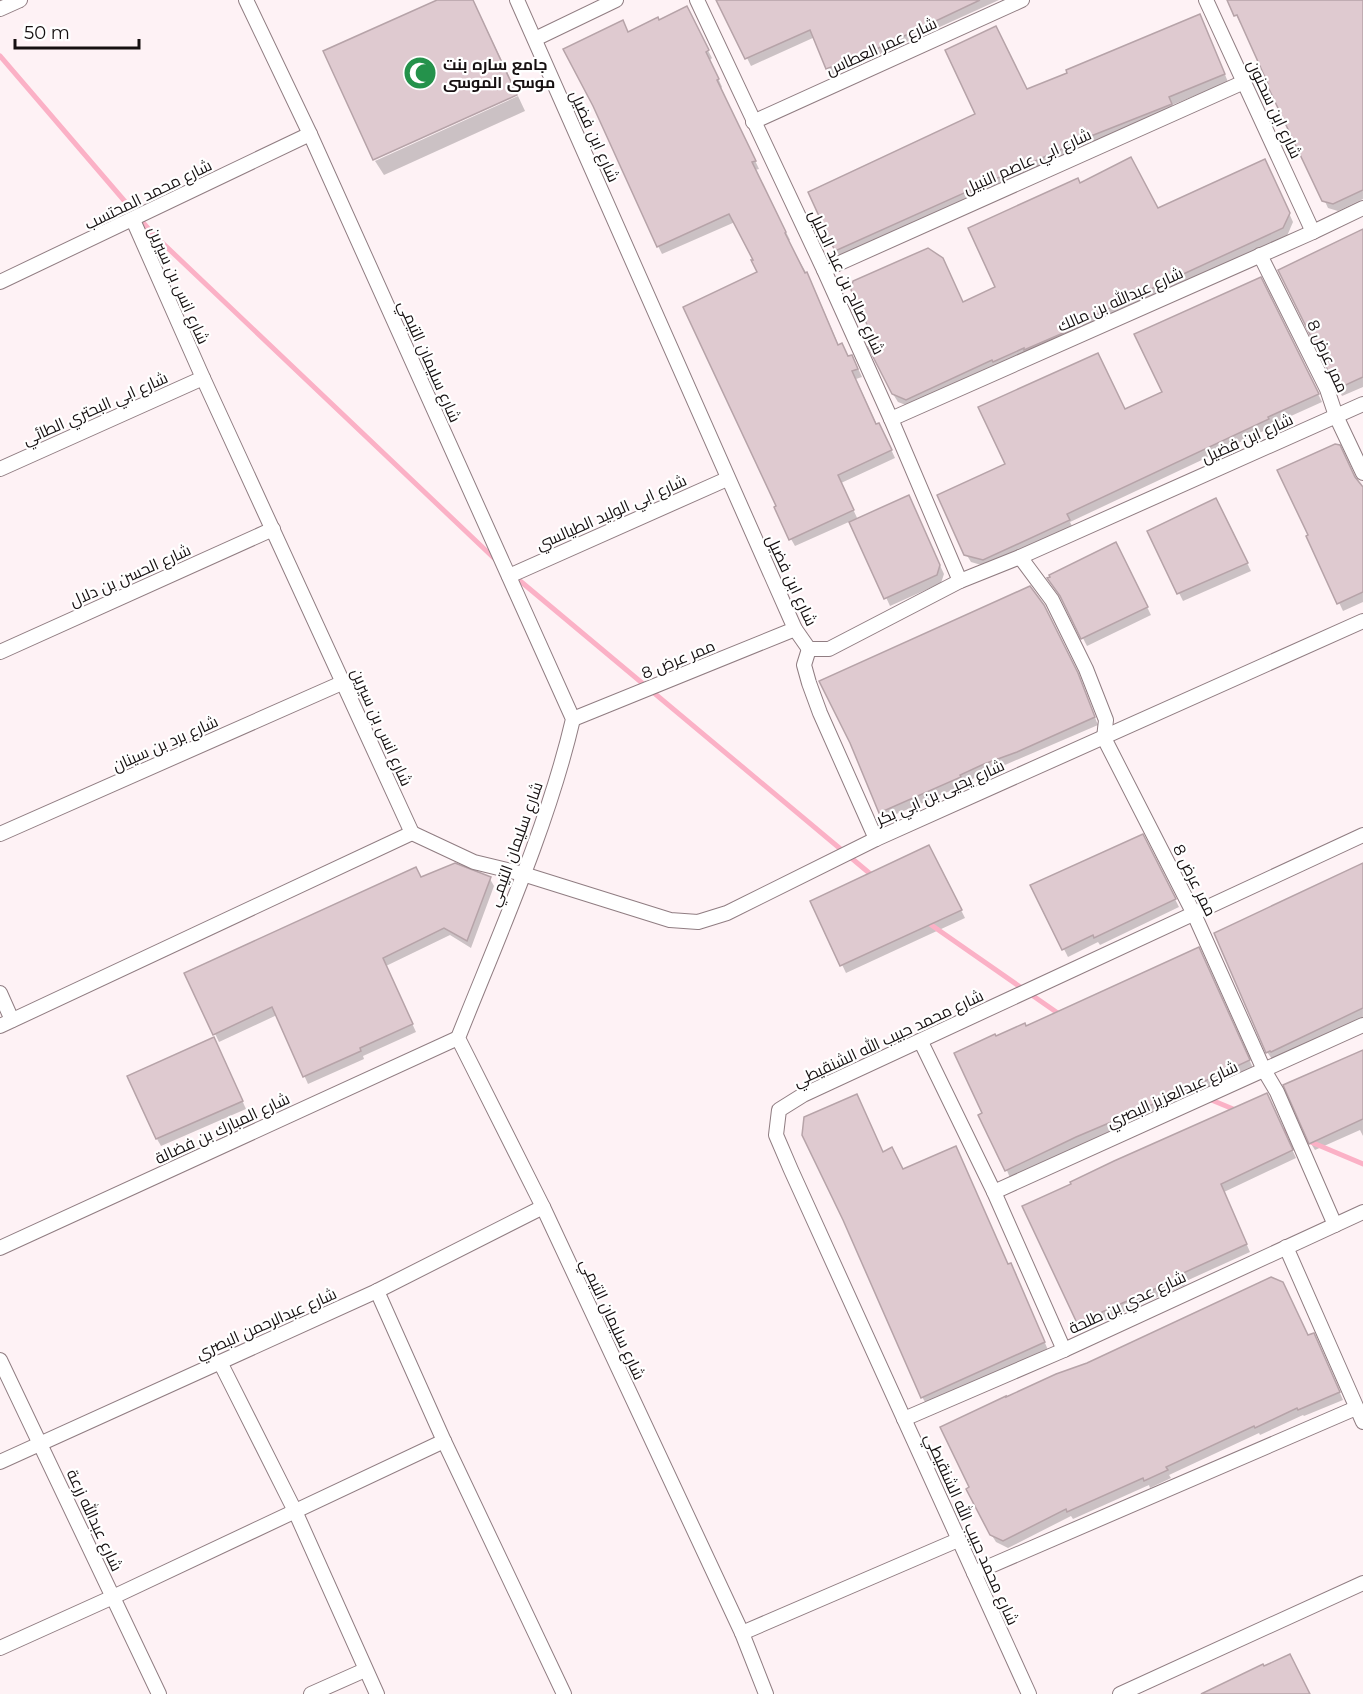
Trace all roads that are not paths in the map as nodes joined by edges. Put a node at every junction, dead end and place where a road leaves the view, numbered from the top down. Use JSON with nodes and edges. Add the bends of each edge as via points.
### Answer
{"nodes":[{"id":1,"x":20,"y":0,"type":"edge"},
{"id":2,"x":246,"y":0,"type":"edge"},
{"id":3,"x":517,"y":0,"type":"edge"},
{"id":4,"x":616,"y":0,"type":"edge"},
{"id":5,"x":697,"y":0,"type":"edge"},
{"id":6,"x":1022,"y":0,"type":"edge"},
{"id":7,"x":1206,"y":0,"type":"edge"},
{"id":8,"x":0,"y":9,"type":"edge"},
{"id":9,"x":535,"y":39,"type":"junction"},
{"id":10,"x":1244,"y":82,"type":"junction"},
{"id":11,"x":753,"y":123,"type":"junction"},
{"id":12,"x":310,"y":134,"type":"junction"},
{"id":13,"x":1363,"y":208,"type":"edge"},
{"id":14,"x":133,"y":220,"type":"junction"},
{"id":15,"x":1313,"y":232,"type":"junction"},
{"id":16,"x":1260,"y":255,"type":"junction"},
{"id":17,"x":824,"y":270,"type":"junction"},
{"id":18,"x":0,"y":282,"type":"edge"},
{"id":19,"x":202,"y":378,"type":"junction"},
{"id":20,"x":1363,"y":404,"type":"edge"},
{"id":21,"x":1336,"y":416,"type":"junction"},
{"id":22,"x":891,"y":419,"type":"junction"},
{"id":23,"x":0,"y":469,"type":"edge"},
{"id":24,"x":1363,"y":473,"type":"edge"},
{"id":25,"x":727,"y":479,"type":"junction"},
{"id":26,"x":273,"y":529,"type":"junction"},
{"id":27,"x":1020,"y":557,"type":"junction"},
{"id":28,"x":509,"y":576,"type":"junction"},
{"id":29,"x":960,"y":581,"type":"junction"},
{"id":30,"x":1363,"y":621,"type":"edge"},
{"id":31,"x":795,"y":629,"type":"junction"},
{"id":32,"x":809,"y":650,"type":"junction"},
{"id":33,"x":0,"y":652,"type":"edge"},
{"id":34,"x":344,"y":682,"type":"junction"},
{"id":35,"x":573,"y":719,"type":"junction"},
{"id":36,"x":1104,"y":738,"type":"junction"},
{"id":37,"x":412,"y":833,"type":"junction"},
{"id":38,"x":0,"y":834,"type":"edge"},
{"id":39,"x":1363,"y":835,"type":"edge"},
{"id":40,"x":876,"y":839,"type":"junction"},
{"id":41,"x":523,"y":874,"type":"junction"},
{"id":42,"x":1194,"y":914,"type":"junction"},
{"id":43,"x":0,"y":993,"type":"edge"},
{"id":44,"x":6,"y":1023,"type":"edge"},
{"id":45,"x":1363,"y":1025,"type":"edge"},
{"id":46,"x":458,"y":1038,"type":"junction"},
{"id":47,"x":921,"y":1042,"type":"junction"},
{"id":48,"x":1264,"y":1070,"type":"junction"},
{"id":49,"x":994,"y":1192,"type":"junction"},
{"id":50,"x":543,"y":1207,"type":"junction"},
{"id":51,"x":1363,"y":1212,"type":"edge"},
{"id":52,"x":1335,"y":1225,"type":"junction"},
{"id":53,"x":1286,"y":1247,"type":"junction"},
{"id":54,"x":0,"y":1248,"type":"edge"},
{"id":55,"x":377,"y":1291,"type":"junction"},
{"id":56,"x":1064,"y":1350,"type":"junction"},
{"id":57,"x":0,"y":1360,"type":"edge"},
{"id":58,"x":220,"y":1362,"type":"junction"},
{"id":59,"x":1356,"y":1408,"type":"junction"},
{"id":60,"x":904,"y":1419,"type":"junction"},
{"id":61,"x":1363,"y":1422,"type":"edge"},
{"id":62,"x":444,"y":1441,"type":"junction"},
{"id":63,"x":41,"y":1443,"type":"junction"},
{"id":64,"x":0,"y":1462,"type":"edge"},
{"id":65,"x":295,"y":1511,"type":"junction"},
{"id":66,"x":958,"y":1540,"type":"junction"},
{"id":67,"x":974,"y":1573,"type":"junction"},
{"id":68,"x":1363,"y":1583,"type":"edge"},
{"id":69,"x":113,"y":1597,"type":"junction"},
{"id":70,"x":742,"y":1633,"type":"junction"},
{"id":71,"x":0,"y":1648,"type":"edge"},
{"id":72,"x":365,"y":1670,"type":"junction"},
{"id":73,"x":159,"y":1694,"type":"edge"},
{"id":74,"x":311,"y":1694,"type":"edge"},
{"id":75,"x":377,"y":1694,"type":"edge"},
{"id":76,"x":564,"y":1694,"type":"edge"},
{"id":77,"x":766,"y":1694,"type":"edge"},
{"id":78,"x":1029,"y":1694,"type":"edge"},
{"id":79,"x":1120,"y":1694,"type":"edge"}],
"edges":[{"from":1,"to":8,"type":"street"},
{"from":2,"to":12,"type":"street","name":"شارع سليمان التيمي"},
{"from":3,"to":9,"type":"street","name":"شارع ابن فضيل"},
{"from":4,"to":9,"type":"street"},
{"from":5,"to":11,"type":"street","name":"شارع صالح بن عبد الجليل"},
{"from":6,"to":11,"type":"street","name":"شارع عمر العطاس"},
{"from":7,"to":10,"type":"street","name":"شارع ابن سحنون"},
{"from":9,"to":25,"type":"street","name":"شارع ابن فضيل"},
{"from":10,"to":15,"type":"street","name":"شارع ابن سحنون"},
{"from":10,"to":17,"type":"street","name":"شارع ابي عاصم النبيل"},
{"from":11,"to":17,"type":"street","name":"شارع صالح بن عبد الجليل"},
{"from":12,"to":14,"type":"street","name":"شارع محمد المحتسب"},
{"from":12,"to":28,"type":"street","name":"شارع سليمان التيمي"},
{"from":13,"to":15,"type":"street","name":"شارع عبدالله بن مالك"},
{"from":14,"to":18,"type":"street","name":"شارع محمد المحتسب"},
{"from":14,"to":19,"type":"street","name":"شارع انس بن سيرين"},
{"from":15,"to":16,"type":"street","name":"شارع عبدالله بن مالك"},
{"from":16,"to":21,"type":"street","name":"ممر عرض 8","via":[[1327,389]]},
{"from":16,"to":22,"type":"street","name":"شارع عبدالله بن مالك"},
{"from":17,"to":22,"type":"street","name":"شارع صالح بن عبد الجليل"},
{"from":19,"to":23,"type":"street","name":"شارع ابي البحتري الطائي"},
{"from":19,"to":26,"type":"street","name":"شارع انس بن سيرين"},
{"from":20,"to":21,"type":"street","name":"شارع ابن فضيل"},
{"from":21,"to":24,"type":"street","name":"ممر عرض 8"},
{"from":21,"to":27,"type":"street","name":"شارع ابن فضيل"},
{"from":22,"to":29,"type":"street","name":"شارع صالح بن عبد الجليل"},
{"from":25,"to":28,"type":"street","name":"شارع ابي الوليد الطيالسي"},
{"from":25,"to":31,"type":"street","name":"شارع ابن فضيل"},
{"from":26,"to":33,"type":"street","name":"شارع الحسن بن دلال"},
{"from":26,"to":34,"type":"street","name":"شارع انس بن سيرين"},
{"from":27,"to":29,"type":"street","name":"شارع ابن فضيل"},
{"from":27,"to":36,"type":"street","name":"ممر عرض 8","via":[[1052,600],[1086,669],[1106,720]]},
{"from":28,"to":35,"type":"street","name":"شارع سليمان التيمي"},
{"from":29,"to":32,"type":"street","name":"شارع ابن فضيل","via":[[828,649]]},
{"from":30,"to":36,"type":"street","name":"شارع يحيى بن ابي بكر"},
{"from":31,"to":32,"type":"street","name":"شارع ابن فضيل"},
{"from":31,"to":35,"type":"street","name":"ممر عرض 8"},
{"from":32,"to":40,"type":"street","via":[[804,665],[809,683]]},
{"from":34,"to":37,"type":"street","name":"شارع انس بن سيرين"},
{"from":34,"to":38,"type":"street","name":"شارع برد بن سينان"},
{"from":35,"to":41,"type":"street","name":"شارع سليمان التيمي"},
{"from":36,"to":40,"type":"street","name":"شارع يحيى بن ابي بكر"},
{"from":36,"to":42,"type":"street","name":"ممر عرض 8"},
{"from":37,"to":41,"type":"street","name":"شارع يحيى بن ابي بكر","via":[[474,862]]},
{"from":37,"to":44,"type":"street"},
{"from":39,"to":42,"type":"street","name":"شارع محمد حبيب الله الشنقيطي"},
{"from":40,"to":41,"type":"street","name":"شارع يحيى بن ابي بكر","via":[[727,913],[698,922],[670,920]]},
{"from":41,"to":46,"type":"street","name":"شارع سليمان التيمي"},
{"from":42,"to":47,"type":"street","name":"شارع محمد حبيب الله الشنقيطي"},
{"from":42,"to":48,"type":"street","name":"ممر عرض 8"},
{"from":43,"to":44,"type":"street"},
{"from":45,"to":48,"type":"street","name":"شارع عبدالعزيز البصري"},
{"from":46,"to":50,"type":"street","name":"شارع سليمان التيمي"},
{"from":46,"to":54,"type":"street","name":"شارع المبارك بن فضالة"},
{"from":47,"to":49,"type":"street"},
{"from":47,"to":60,"type":"street","name":"شارع محمد حبيب الله الشنقيطي","via":[[803,1095],[779,1110],[776,1135]]},
{"from":48,"to":49,"type":"street","name":"شارع عبدالعزيز البصري"},
{"from":48,"to":52,"type":"street","name":"ممر عرض 8"},
{"from":49,"to":56,"type":"street"},
{"from":50,"to":55,"type":"street","name":"شارع عبدالرحمن البصري"},
{"from":50,"to":70,"type":"street","name":"شارع سليمان التيمي"},
{"from":51,"to":52,"type":"street","name":"شارع عدي بن طلحة"},
{"from":52,"to":53,"type":"street","name":"شارع عدي بن طلحة"},
{"from":53,"to":56,"type":"street","name":"شارع عدي بن طلحة"},
{"from":53,"to":59,"type":"street"},
{"from":55,"to":58,"type":"street","name":"شارع عبدالرحمن البصري"},
{"from":55,"to":62,"type":"street"},
{"from":56,"to":60,"type":"street","name":"شارع عدي بن طلحة"},
{"from":57,"to":63,"type":"street","name":"شارع عبدالله زرعة"},
{"from":58,"to":63,"type":"street","name":"شارع عبدالرحمن البصري"},
{"from":58,"to":65,"type":"street"},
{"from":59,"to":61,"type":"street"},
{"from":59,"to":67,"type":"street"},
{"from":60,"to":66,"type":"street","name":"شارع محمد حبيب الله الشنقيطي"},
{"from":62,"to":65,"type":"street"},
{"from":62,"to":76,"type":"street"},
{"from":63,"to":64,"type":"street","name":"شارع عبدالرحمن البصري"},
{"from":63,"to":69,"type":"street","name":"شارع عبدالله زرعة"},
{"from":65,"to":69,"type":"street"},
{"from":65,"to":72,"type":"street"},
{"from":66,"to":67,"type":"street","name":"شارع محمد حبيب الله الشنقيطي"},
{"from":66,"to":70,"type":"street"},
{"from":67,"to":78,"type":"street","name":"شارع محمد حبيب الله الشنقيطي"},
{"from":68,"to":79,"type":"street"},
{"from":69,"to":71,"type":"street"},
{"from":69,"to":73,"type":"street","name":"شارع عبدالله زرعة"},
{"from":70,"to":77,"type":"street","name":"شارع سليمان التيمي"},
{"from":72,"to":74,"type":"street"},
{"from":72,"to":75,"type":"street"}]}
